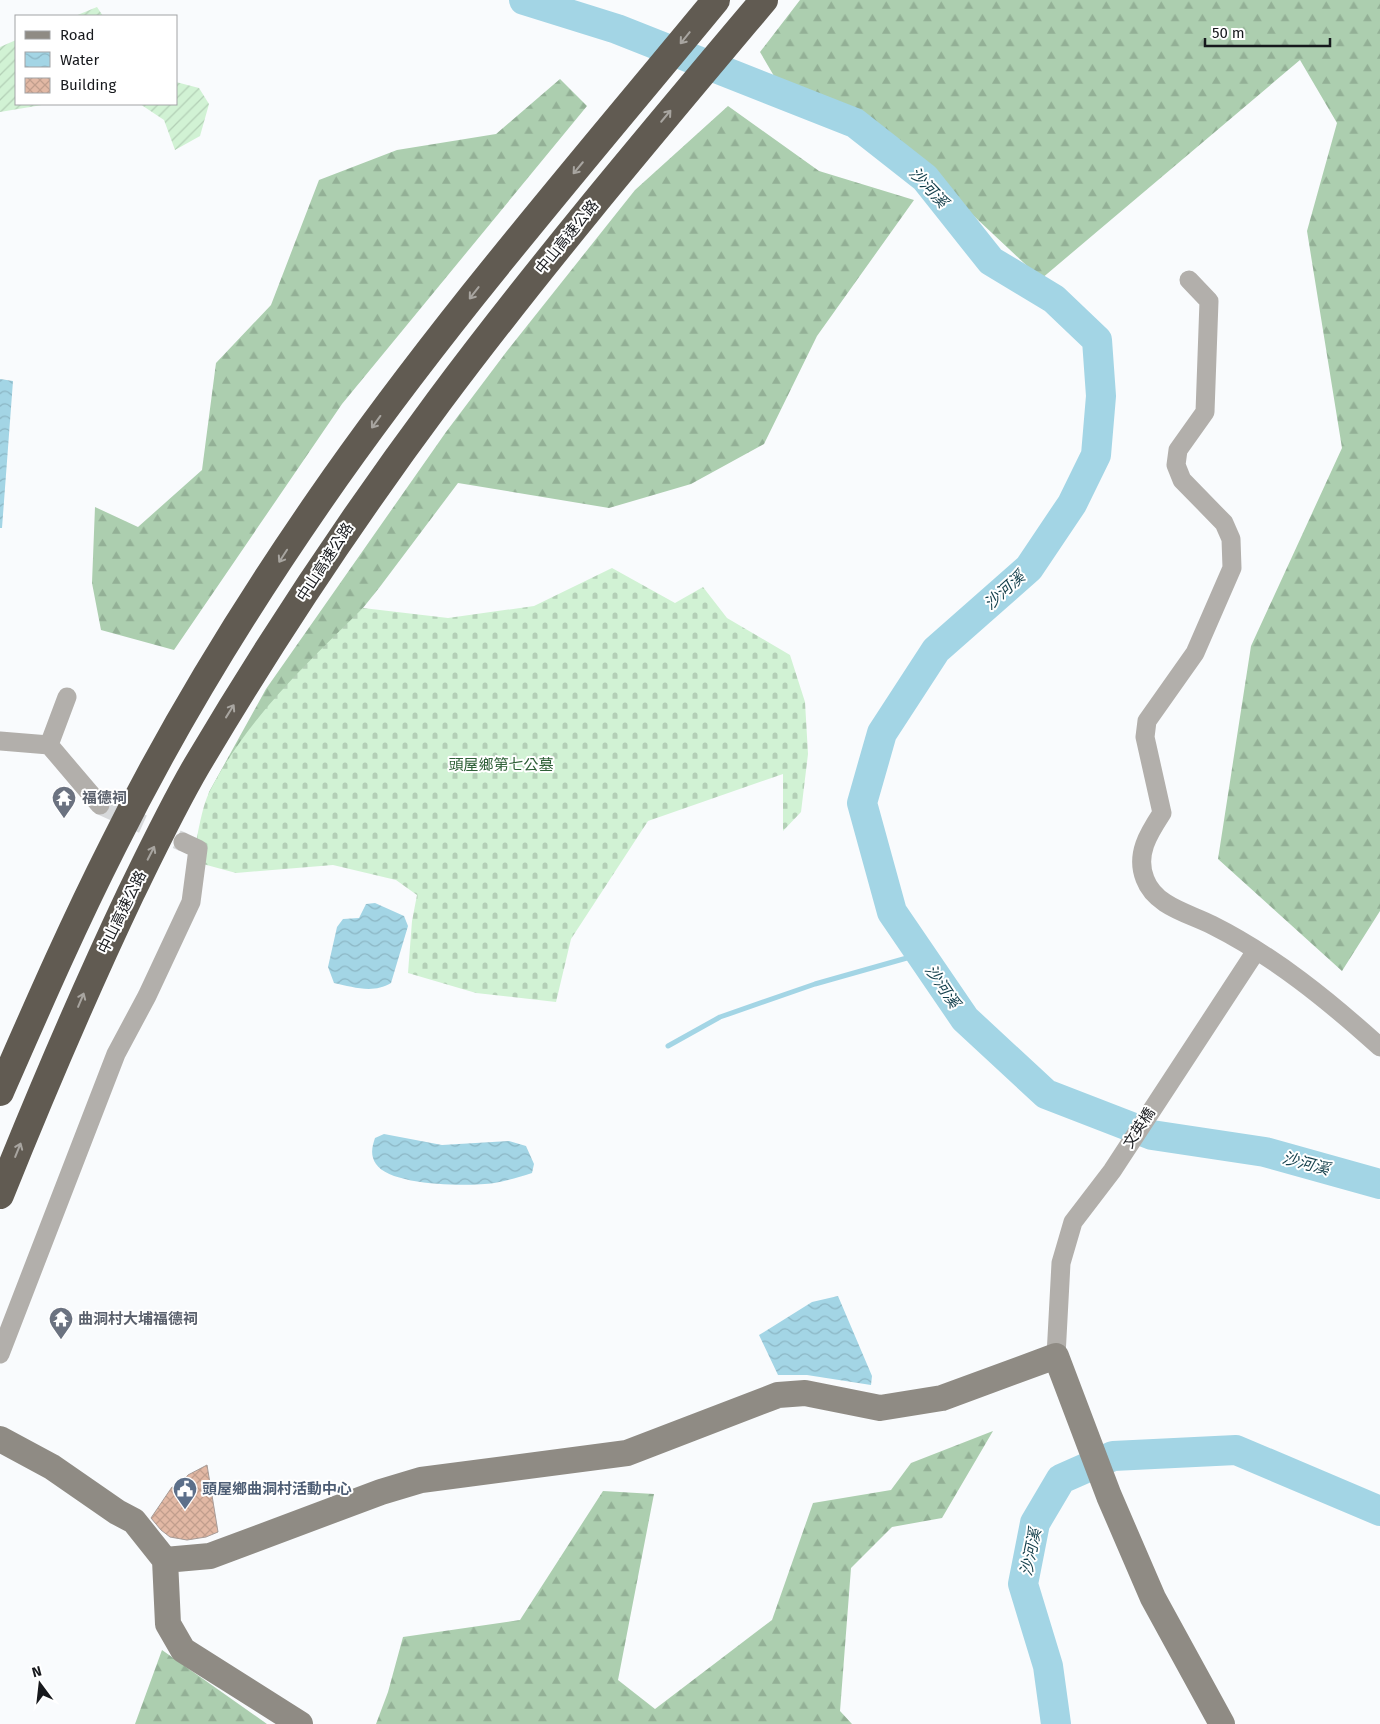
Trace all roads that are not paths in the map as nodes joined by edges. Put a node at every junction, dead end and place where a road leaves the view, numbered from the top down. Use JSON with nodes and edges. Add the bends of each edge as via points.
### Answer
{"nodes":[{"id":1,"x":716,"y":0,"type":"edge"},
{"id":2,"x":764,"y":0,"type":"edge"},
{"id":3,"x":1188,"y":280,"type":"dead end"},
{"id":4,"x":67,"y":697,"type":"dead end"},
{"id":5,"x":0,"y":741,"type":"edge"},
{"id":6,"x":49,"y":745,"type":"junction"},
{"id":7,"x":100,"y":805,"type":"tunnel mouth"},
{"id":8,"x":183,"y":842,"type":"tunnel mouth"},
{"id":9,"x":1256,"y":951,"type":"junction"},
{"id":10,"x":1380,"y":1047,"type":"edge"},
{"id":11,"x":0,"y":1092,"type":"edge"},
{"id":12,"x":0,"y":1195,"type":"edge"},
{"id":13,"x":0,"y":1354,"type":"edge"},
{"id":14,"x":1056,"y":1356,"type":"junction"},
{"id":15,"x":0,"y":1439,"type":"edge"},
{"id":16,"x":165,"y":1560,"type":"junction"},
{"id":17,"x":300,"y":1724,"type":"edge"},
{"id":18,"x":1222,"y":1724,"type":"edge"}],
"edges":[{"from":1,"to":11,"type":"highway","one_way":true,"via":[[479,287],[318,502],[233,633],[162,753],[113,845]]},
{"from":12,"to":2,"type":"highway","name":"中山高速公路","one_way":true,"via":[[95,969],[195,768],[266,652],[350,523],[438,402],[635,153]]},
{"from":3,"to":9,"type":"street","via":[[1209,301],[1205,412],[1178,450],[1176,466],[1182,480],[1224,523],[1231,539],[1232,568],[1196,653],[1147,721],[1145,737],[1162,812],[1147,838],[1141,866],[1152,893],[1164,902],[1213,925]]},
{"from":4,"to":6,"type":"street"},
{"from":5,"to":6,"type":"street"},
{"from":6,"to":7,"type":"street"},
{"from":8,"to":13,"type":"street","via":[[198,849],[191,902],[116,1054]]},
{"from":9,"to":10,"type":"street","via":[[1328,1000]]},
{"from":9,"to":14,"type":"street","name":"文英橋","via":[[1112,1171],[1073,1222],[1061,1263]]},
{"from":14,"to":16,"type":"street","via":[[942,1398],[880,1408],[805,1393],[778,1395],[627,1453],[420,1480],[210,1556]]},
{"from":14,"to":18,"type":"street","via":[[1109,1496],[1154,1598]]},
{"from":15,"to":16,"type":"street","via":[[52,1467],[134,1521]]},
{"from":16,"to":17,"type":"street","via":[[168,1624],[183,1650]]}]}
